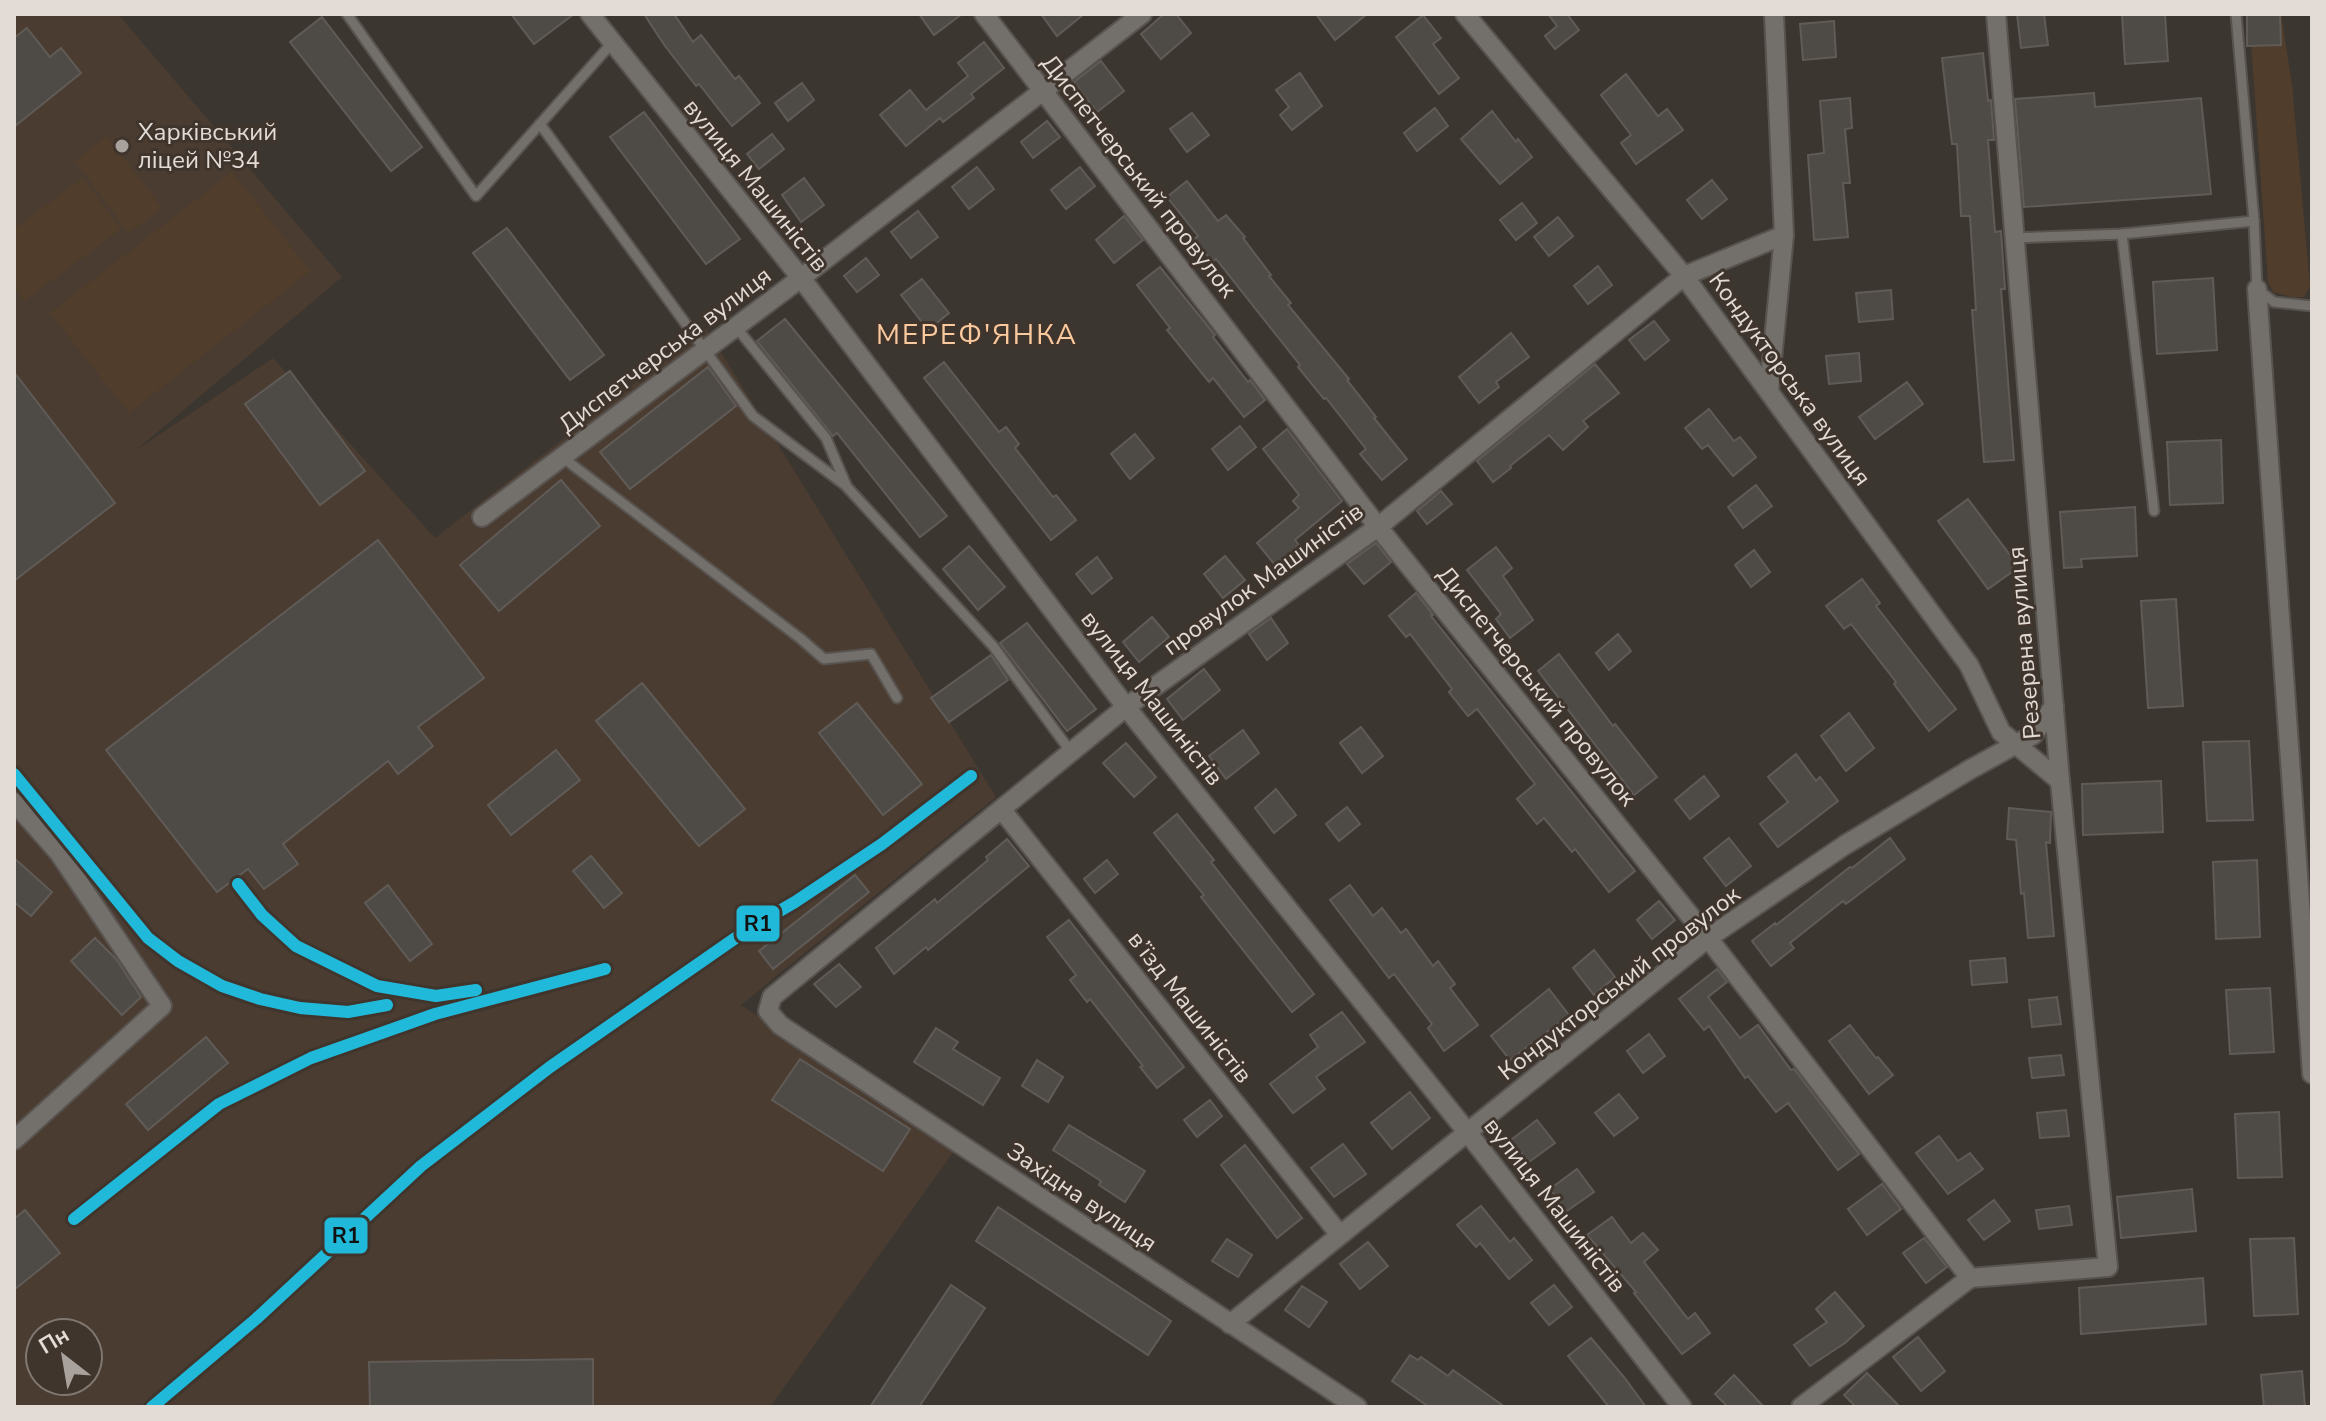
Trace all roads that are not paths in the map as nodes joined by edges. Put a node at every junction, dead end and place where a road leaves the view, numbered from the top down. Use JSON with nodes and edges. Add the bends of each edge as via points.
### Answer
{"nodes":[{"id":1,"x":347,"y":14,"type":"edge"},
{"id":2,"x":590,"y":14,"type":"edge"},
{"id":3,"x":984,"y":14,"type":"edge"},
{"id":4,"x":1142,"y":14,"type":"edge"},
{"id":5,"x":1465,"y":14,"type":"edge"},
{"id":6,"x":1774,"y":14,"type":"edge"},
{"id":7,"x":1996,"y":14,"type":"edge"},
{"id":8,"x":2236,"y":14,"type":"edge"},
{"id":9,"x":612,"y":43,"type":"junction"},
{"id":10,"x":1042,"y":90,"type":"junction"},
{"id":11,"x":540,"y":124,"type":"junction"},
{"id":12,"x":2254,"y":221,"type":"junction"},
{"id":13,"x":2122,"y":234,"type":"junction"},
{"id":14,"x":1784,"y":235,"type":"junction"},
{"id":15,"x":2014,"y":238,"type":"junction"},
{"id":16,"x":1684,"y":276,"type":"junction"},
{"id":17,"x":801,"y":278,"type":"junction"},
{"id":18,"x":2257,"y":289,"type":"junction"},
{"id":19,"x":2312,"y":306,"type":"edge"},
{"id":20,"x":736,"y":327,"type":"junction"},
{"id":21,"x":705,"y":350,"type":"junction"},
{"id":22,"x":1769,"y":391,"type":"junction"},
{"id":23,"x":562,"y":457,"type":"junction"},
{"id":24,"x":847,"y":487,"type":"junction"},
{"id":25,"x":2154,"y":511,"type":"dead end"},
{"id":26,"x":482,"y":517,"type":"dead end"},
{"id":27,"x":1378,"y":527,"type":"junction"},
{"id":28,"x":897,"y":698,"type":"dead end"},
{"id":29,"x":2054,"y":706,"type":"junction"},
{"id":30,"x":1126,"y":707,"type":"junction"},
{"id":31,"x":2016,"y":745,"type":"junction"},
{"id":32,"x":1071,"y":752,"type":"junction"},
{"id":33,"x":2060,"y":781,"type":"junction"},
{"id":34,"x":14,"y":802,"type":"edge"},
{"id":35,"x":1002,"y":810,"type":"junction"},
{"id":36,"x":1708,"y":938,"type":"junction"},
{"id":37,"x":780,"y":1025,"type":"joint"},
{"id":38,"x":2312,"y":1074,"type":"edge"},
{"id":39,"x":1468,"y":1133,"type":"junction"},
{"id":40,"x":14,"y":1140,"type":"edge"},
{"id":41,"x":1340,"y":1235,"type":"junction"},
{"id":42,"x":1970,"y":1278,"type":"junction"},
{"id":43,"x":1230,"y":1324,"type":"junction"},
{"id":44,"x":1357,"y":1407,"type":"edge"},
{"id":45,"x":1682,"y":1407,"type":"edge"},
{"id":46,"x":1801,"y":1407,"type":"edge"}],
"edges":[{"from":1,"to":11,"type":"lane","via":[[476,196]]},
{"from":2,"to":9,"type":"street","name":"вулиця Машиністів"},
{"from":3,"to":10,"type":"street","name":"Диспетчерський провулок"},
{"from":4,"to":10,"type":"street","name":"Диспетчерська вулиця"},
{"from":5,"to":16,"type":"street","name":"Кондукторська вулиця"},
{"from":6,"to":14,"type":"street"},
{"from":7,"to":15,"type":"street","name":"Резервна вулиця"},
{"from":8,"to":12,"type":"lane"},
{"from":9,"to":11,"type":"lane"},
{"from":9,"to":17,"type":"street","name":"вулиця Машиністів"},
{"from":10,"to":17,"type":"street","name":"Диспетчерська вулиця"},
{"from":10,"to":27,"type":"street","name":"Диспетчерський провулок"},
{"from":11,"to":21,"type":"lane"},
{"from":12,"to":13,"type":"lane"},
{"from":12,"to":18,"type":"lane"},
{"from":13,"to":15,"type":"lane"},
{"from":13,"to":25,"type":"lane"},
{"from":14,"to":16,"type":"street","name":"провулок Машиністів"},
{"from":14,"to":22,"type":"street"},
{"from":15,"to":29,"type":"street","name":"Резервна вулиця"},
{"from":16,"to":22,"type":"street","name":"Кондукторська вулиця"},
{"from":16,"to":27,"type":"street","name":"провулок Машиністів"},
{"from":17,"to":20,"type":"street","name":"Диспетчерська вулиця"},
{"from":17,"to":30,"type":"street","name":"вулиця Машиністів"},
{"from":18,"to":19,"type":"lane","via":[[2274,302]]},
{"from":18,"to":38,"type":"street"},
{"from":20,"to":21,"type":"street","name":"Диспетчерська вулиця"},
{"from":20,"to":24,"type":"lane","via":[[826,438]]},
{"from":21,"to":23,"type":"street","name":"Диспетчерська вулиця"},
{"from":21,"to":24,"type":"lane","via":[[753,416]]},
{"from":22,"to":31,"type":"street","name":"Кондукторська вулиця","via":[[1969,665],[2001,732]]},
{"from":23,"to":26,"type":"street","name":"Диспетчерська вулиця"},
{"from":23,"to":28,"type":"lane","via":[[824,659],[871,654]]},
{"from":24,"to":32,"type":"lane","via":[[993,646]]},
{"from":27,"to":30,"type":"street","name":"провулок Машиністів"},
{"from":27,"to":36,"type":"street","name":"Диспетчерський провулок"},
{"from":29,"to":31,"type":"street","name":"Кондукторський провулок","via":[[2033,735]]},
{"from":29,"to":33,"type":"street","name":"Резервна вулиця"},
{"from":30,"to":32,"type":"street","name":"провулок Машиністів"},
{"from":30,"to":39,"type":"street","name":"вулиця Машиністів"},
{"from":31,"to":33,"type":"street","name":"Кондукторська вулиця"},
{"from":31,"to":36,"type":"street","name":"Кондукторський провулок","via":[[1845,845]]},
{"from":32,"to":35,"type":"street","name":"провулок Машиністів"},
{"from":33,"to":42,"type":"street","name":"Резервна вулиця","via":[[2108,1267]]},
{"from":34,"to":40,"type":"street","via":[[59,853],[162,1006]]},
{"from":35,"to":37,"type":"street","name":"провулок Машиністів","via":[[772,997],[768,1011]]},
{"from":35,"to":41,"type":"street","name":"в’їзд Машиністів"},
{"from":36,"to":39,"type":"street","name":"Кондукторський провулок"},
{"from":36,"to":42,"type":"street","name":"Диспетчерський провулок"},
{"from":37,"to":43,"type":"street","name":"Західна вулиця"},
{"from":39,"to":41,"type":"street","name":"Кондукторський провулок"},
{"from":39,"to":45,"type":"street","name":"вулиця Машиністів"},
{"from":41,"to":43,"type":"street","name":"Кондукторський провулок"},
{"from":42,"to":46,"type":"street"},
{"from":43,"to":44,"type":"street","name":"Західна вулиця"}]}
